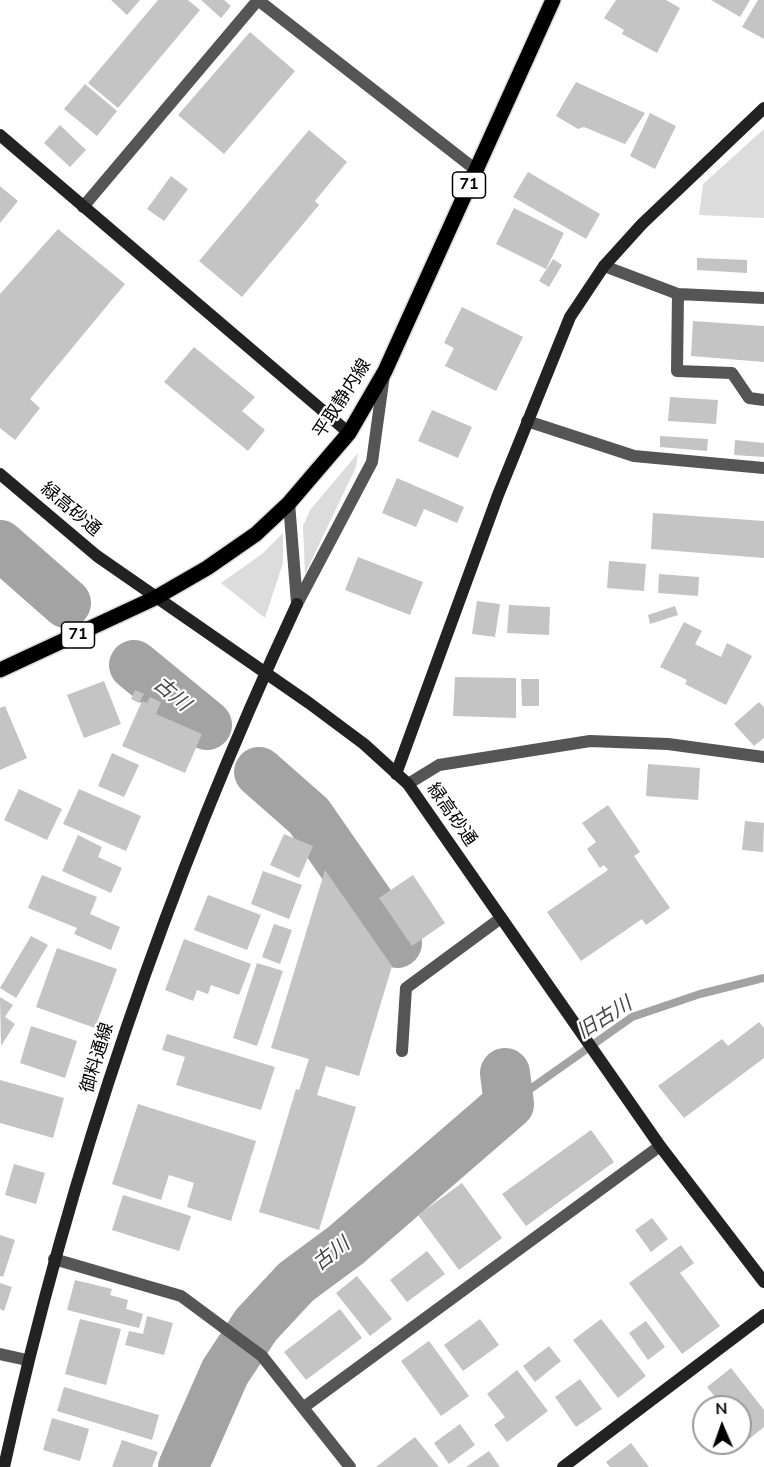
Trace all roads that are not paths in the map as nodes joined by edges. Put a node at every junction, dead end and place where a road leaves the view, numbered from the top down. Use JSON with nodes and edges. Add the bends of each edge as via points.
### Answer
{"nodes":[{"id":1,"x":258,"y":0,"type":"edge"},
{"id":2,"x":553,"y":0,"type":"edge"},
{"id":3,"x":764,"y":108,"type":"edge"},
{"id":4,"x":0,"y":135,"type":"edge"},
{"id":5,"x":476,"y":170,"type":"junction"},
{"id":6,"x":83,"y":207,"type":"junction"},
{"id":7,"x":603,"y":266,"type":"junction"},
{"id":8,"x":678,"y":294,"type":"junction"},
{"id":9,"x":764,"y":298,"type":"edge"},
{"id":10,"x":385,"y":371,"type":"junction"},
{"id":11,"x":764,"y":400,"type":"edge"},
{"id":12,"x":527,"y":421,"type":"junction"},
{"id":13,"x":349,"y":433,"type":"junction"},
{"id":14,"x":764,"y":468,"type":"edge"},
{"id":15,"x":0,"y":474,"type":"edge"},
{"id":16,"x":289,"y":503,"type":"junction"},
{"id":17,"x":155,"y":598,"type":"junction"},
{"id":18,"x":297,"y":604,"type":"junction"},
{"id":19,"x":0,"y":670,"type":"edge"},
{"id":20,"x":266,"y":672,"type":"junction"},
{"id":21,"x":764,"y":757,"type":"edge"},
{"id":22,"x":396,"y":774,"type":"junction"},
{"id":23,"x":408,"y":784,"type":"junction"},
{"id":24,"x":501,"y":918,"type":"junction"},
{"id":25,"x":402,"y":1051,"type":"dead end"},
{"id":26,"x":660,"y":1146,"type":"junction"},
{"id":27,"x":54,"y":1259,"type":"junction"},
{"id":28,"x":764,"y":1282,"type":"edge"},
{"id":29,"x":764,"y":1315,"type":"edge"},
{"id":30,"x":0,"y":1354,"type":"edge"},
{"id":31,"x":27,"y":1360,"type":"junction"},
{"id":32,"x":304,"y":1407,"type":"junction"},
{"id":33,"x":4,"y":1467,"type":"edge"},
{"id":34,"x":350,"y":1467,"type":"edge"},
{"id":35,"x":563,"y":1467,"type":"edge"}],
"edges":[{"from":1,"to":5,"type":"street"},
{"from":1,"to":6,"type":"street"},
{"from":2,"to":5,"type":"main road","name":"平取静内線","number":"71"},
{"from":3,"to":7,"type":"street"},
{"from":4,"to":6,"type":"street"},
{"from":5,"to":10,"type":"main road","name":"平取静内線","number":"71"},
{"from":6,"to":13,"type":"street"},
{"from":7,"to":8,"type":"street"},
{"from":7,"to":12,"type":"street","via":[[570,317]]},
{"from":8,"to":9,"type":"street"},
{"from":8,"to":11,"type":"street","via":[[677,371],[732,373],[749,398]]},
{"from":10,"to":13,"type":"main road","name":"平取静内線","number":"71"},
{"from":10,"to":18,"type":"street","via":[[372,462]]},
{"from":12,"to":14,"type":"street","via":[[634,456]]},
{"from":12,"to":22,"type":"street"},
{"from":13,"to":16,"type":"main road","name":"平取静内線","number":"71"},
{"from":15,"to":17,"type":"street","name":"緑高砂通","via":[[97,556]]},
{"from":16,"to":17,"type":"main road","name":"平取静内線","number":"71","via":[[256,534]]},
{"from":16,"to":18,"type":"street"},
{"from":17,"to":19,"type":"main road","name":"平取静内線","number":"71"},
{"from":17,"to":20,"type":"street","name":"緑高砂通"},
{"from":18,"to":20,"type":"street","name":"御料通線"},
{"from":20,"to":22,"type":"street","name":"緑高砂通","via":[[364,744]]},
{"from":20,"to":27,"type":"street","name":"御料通線","via":[[138,992]]},
{"from":21,"to":23,"type":"street","via":[[668,744],[590,741],[439,765]]},
{"from":22,"to":23,"type":"street","name":"緑高砂通"},
{"from":23,"to":24,"type":"street","name":"緑高砂通"},
{"from":24,"to":25,"type":"street","via":[[406,988]]},
{"from":24,"to":26,"type":"street","name":"緑高砂通"},
{"from":26,"to":28,"type":"street","name":"緑高砂通"},
{"from":26,"to":32,"type":"street"},
{"from":27,"to":31,"type":"street","name":"御料通線"},
{"from":27,"to":32,"type":"street","via":[[181,1296],[262,1356]]},
{"from":29,"to":35,"type":"street"},
{"from":30,"to":31,"type":"street"},
{"from":31,"to":33,"type":"street","name":"御料通線"},
{"from":32,"to":34,"type":"street"}]}
